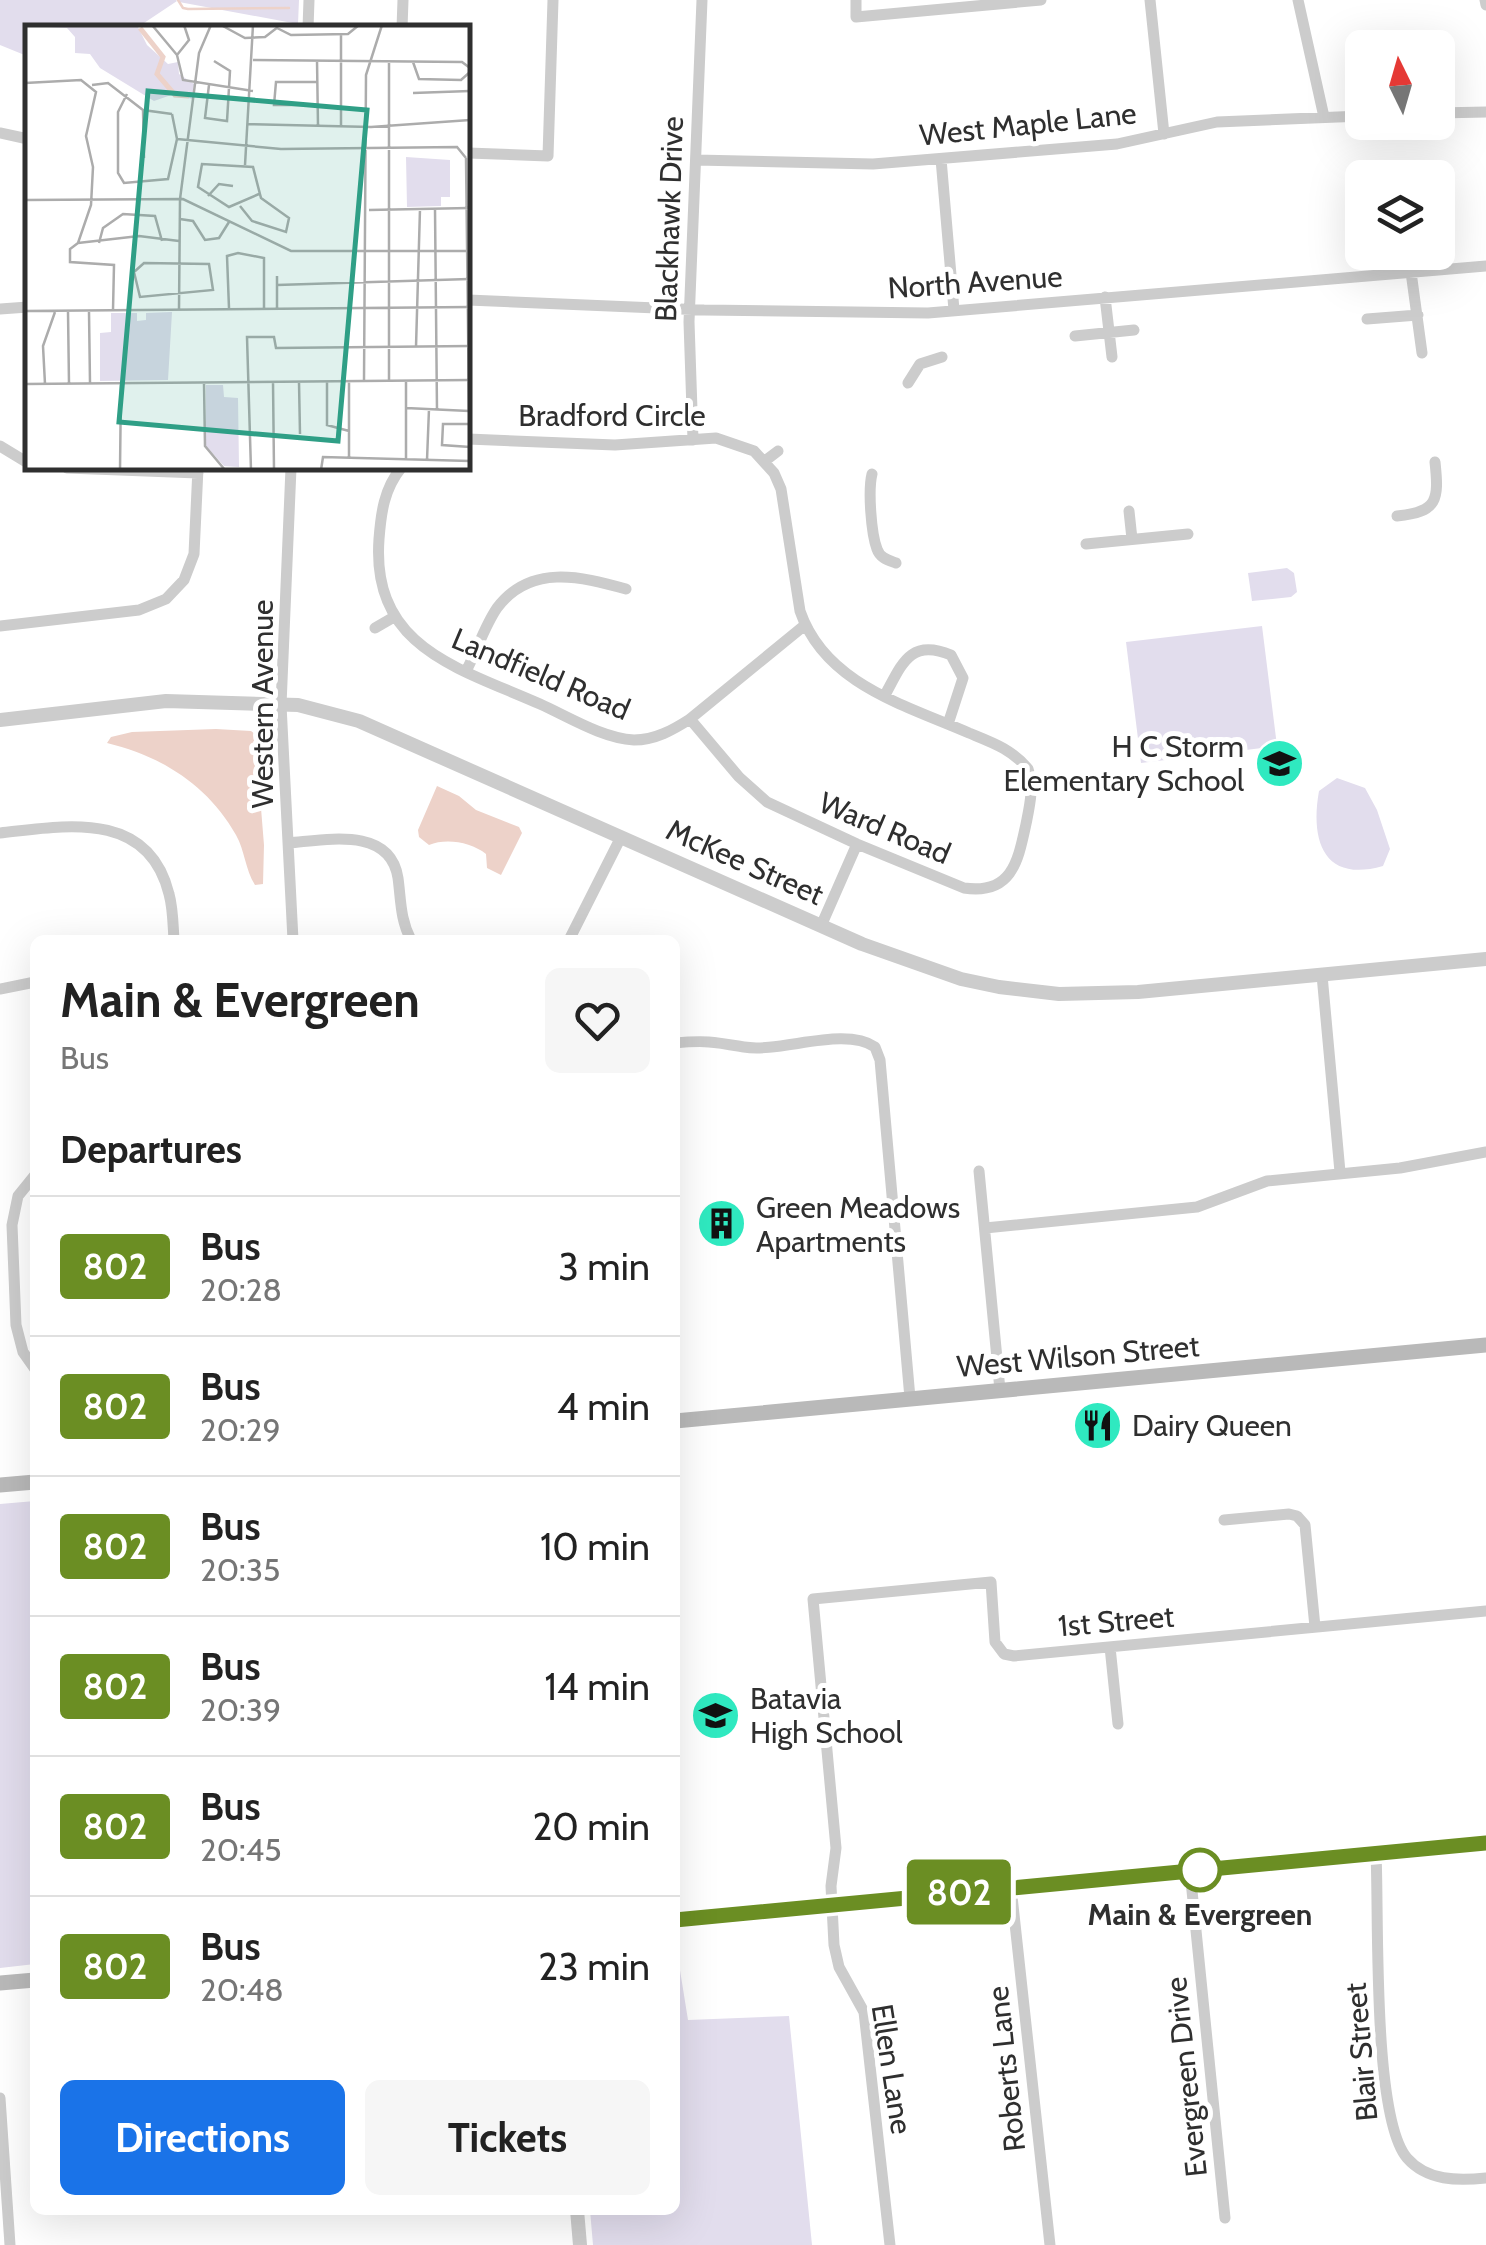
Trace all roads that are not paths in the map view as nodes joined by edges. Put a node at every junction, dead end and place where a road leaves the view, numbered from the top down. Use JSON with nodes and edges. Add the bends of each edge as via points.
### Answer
{"nodes":[{"id":1,"x":403,"y":0,"type":"edge"},
{"id":2,"x":554,"y":0,"type":"edge"},
{"id":3,"x":702,"y":0,"type":"edge"},
{"id":4,"x":856,"y":0,"type":"edge"},
{"id":5,"x":1041,"y":0,"type":"edge"},
{"id":6,"x":1150,"y":0,"type":"edge"},
{"id":7,"x":1298,"y":0,"type":"edge"},
{"id":8,"x":402,"y":25,"type":"edge"},
{"id":9,"x":1486,"y":112,"type":"edge"},
{"id":10,"x":1455,"y":113,"type":"edge"},
{"id":11,"x":1345,"y":116,"type":"edge"},
{"id":12,"x":1324,"y":117,"type":"junction"},
{"id":13,"x":0,"y":133,"type":"edge"},
{"id":14,"x":1164,"y":134,"type":"junction"},
{"id":15,"x":25,"y":137,"type":"edge"},
{"id":16,"x":470,"y":152,"type":"edge"},
{"id":17,"x":941,"y":159,"type":"junction"},
{"id":18,"x":696,"y":160,"type":"junction"},
{"id":19,"x":1486,"y":266,"type":"edge"},
{"id":20,"x":1411,"y":272,"type":"junction"},
{"id":21,"x":1105,"y":297,"type":"junction"},
{"id":22,"x":470,"y":300,"type":"edge"},
{"id":23,"x":25,"y":307,"type":"edge"},
{"id":24,"x":0,"y":309,"type":"edge"},
{"id":25,"x":690,"y":310,"type":"junction"},
{"id":26,"x":954,"y":310,"type":"junction"},
{"id":27,"x":1418,"y":315,"type":"junction"},
{"id":28,"x":1367,"y":319,"type":"dead end"},
{"id":29,"x":1108,"y":330,"type":"junction"},
{"id":30,"x":1134,"y":330,"type":"dead end"},
{"id":31,"x":1075,"y":336,"type":"dead end"},
{"id":32,"x":1422,"y":354,"type":"dead end"},
{"id":33,"x":942,"y":357,"type":"dead end"},
{"id":34,"x":1112,"y":357,"type":"dead end"},
{"id":35,"x":908,"y":383,"type":"dead end"},
{"id":36,"x":470,"y":439,"type":"edge"},
{"id":37,"x":694,"y":440,"type":"junction"},
{"id":38,"x":778,"y":451,"type":"dead end"},
{"id":39,"x":765,"y":461,"type":"junction"},
{"id":40,"x":1434,"y":462,"type":"dead end"},
{"id":41,"x":198,"y":470,"type":"edge"},
{"id":42,"x":291,"y":470,"type":"edge"},
{"id":43,"x":399,"y":470,"type":"edge"},
{"id":44,"x":872,"y":474,"type":"dead end"},
{"id":45,"x":1128,"y":512,"type":"dead end"},
{"id":46,"x":1397,"y":516,"type":"dead end"},
{"id":47,"x":1188,"y":534,"type":"dead end"},
{"id":48,"x":1132,"y":539,"type":"junction"},
{"id":49,"x":1086,"y":544,"type":"dead end"},
{"id":50,"x":896,"y":562,"type":"dead end"},
{"id":51,"x":626,"y":589,"type":"dead end"},
{"id":52,"x":394,"y":618,"type":"junction"},
{"id":53,"x":805,"y":625,"type":"junction"},
{"id":54,"x":0,"y":626,"type":"edge"},
{"id":55,"x":375,"y":628,"type":"dead end"},
{"id":56,"x":466,"y":672,"type":"junction"},
{"id":57,"x":885,"y":696,"type":"junction"},
{"id":58,"x":281,"y":705,"type":"junction"},
{"id":59,"x":690,"y":719,"type":"junction"},
{"id":60,"x":0,"y":720,"type":"edge"},
{"id":61,"x":948,"y":724,"type":"junction"},
{"id":62,"x":0,"y":834,"type":"edge"},
{"id":63,"x":621,"y":837,"type":"junction"},
{"id":64,"x":289,"y":843,"type":"junction"},
{"id":65,"x":857,"y":844,"type":"junction"},
{"id":66,"x":821,"y":926,"type":"junction"},
{"id":67,"x":174,"y":935,"type":"edge"},
{"id":68,"x":293,"y":935,"type":"edge"},
{"id":69,"x":410,"y":935,"type":"edge"},
{"id":70,"x":572,"y":935,"type":"edge"},
{"id":71,"x":1486,"y":959,"type":"edge"},
{"id":72,"x":1322,"y":975,"type":"junction"},
{"id":73,"x":30,"y":983,"type":"edge"},
{"id":74,"x":0,"y":990,"type":"edge"},
{"id":75,"x":680,"y":1043,"type":"edge"},
{"id":76,"x":1486,"y":1152,"type":"edge"},
{"id":77,"x":979,"y":1171,"type":"dead end"},
{"id":78,"x":1340,"y":1172,"type":"junction"},
{"id":79,"x":30,"y":1179,"type":"edge"},
{"id":80,"x":985,"y":1228,"type":"junction"},
{"id":81,"x":1486,"y":1346,"type":"edge"},
{"id":82,"x":30,"y":1362,"type":"edge"},
{"id":83,"x":1000,"y":1390,"type":"junction"},
{"id":84,"x":910,"y":1398,"type":"junction"},
{"id":85,"x":680,"y":1421,"type":"edge"},
{"id":86,"x":30,"y":1483,"type":"edge"},
{"id":87,"x":0,"y":1486,"type":"edge"},
{"id":88,"x":1224,"y":1520,"type":"dead end"},
{"id":89,"x":813,"y":1599,"type":"joint"},
{"id":90,"x":1486,"y":1611,"type":"edge"},
{"id":91,"x":1315,"y":1627,"type":"junction"},
{"id":92,"x":1110,"y":1647,"type":"junction"},
{"id":93,"x":1118,"y":1724,"type":"dead end"},
{"id":94,"x":1486,"y":1843,"type":"edge"},
{"id":95,"x":1376,"y":1853,"type":"junction"},
{"id":96,"x":1190,"y":1871,"type":"junction"},
{"id":97,"x":1011,"y":1887,"type":"junction"},
{"id":98,"x":832,"y":1905,"type":"junction"},
{"id":99,"x":680,"y":1920,"type":"edge"},
{"id":100,"x":30,"y":1980,"type":"edge"},
{"id":101,"x":0,"y":1983,"type":"edge"},
{"id":102,"x":0,"y":2098,"type":"edge"},
{"id":103,"x":1486,"y":2178,"type":"edge"},
{"id":104,"x":577,"y":2215,"type":"edge"},
{"id":105,"x":1225,"y":2218,"type":"dead end"},
{"id":106,"x":10,"y":2245,"type":"edge"},
{"id":107,"x":580,"y":2245,"type":"edge"},
{"id":108,"x":890,"y":2245,"type":"edge"},
{"id":109,"x":1050,"y":2245,"type":"edge"}],
"edges":[{"from":1,"to":8,"type":"street"},
{"from":2,"to":16,"type":"street","via":[[548,156]]},
{"from":3,"to":18,"type":"street","name":"Blackhawk Drive"},
{"from":4,"to":5,"type":"street","via":[[856,16]]},
{"from":6,"to":14,"type":"street"},
{"from":7,"to":12,"type":"street"},
{"from":9,"to":10,"type":"street"},
{"from":11,"to":12,"type":"street","name":"West Maple Lane"},
{"from":12,"to":14,"type":"street","name":"West Maple Lane","via":[[1233,120]]},
{"from":13,"to":15,"type":"street"},
{"from":14,"to":17,"type":"street","name":"West Maple Lane"},
{"from":17,"to":18,"type":"street","name":"West Maple Lane"},
{"from":17,"to":26,"type":"street"},
{"from":18,"to":25,"type":"street","name":"Blackhawk Drive"},
{"from":19,"to":20,"type":"street","name":"North Avenue"},
{"from":20,"to":21,"type":"street","name":"North Avenue"},
{"from":20,"to":27,"type":"street"},
{"from":21,"to":26,"type":"street","name":"North Avenue"},
{"from":21,"to":29,"type":"street"},
{"from":22,"to":25,"type":"street","name":"North Avenue"},
{"from":23,"to":24,"type":"street"},
{"from":25,"to":26,"type":"street","name":"North Avenue"},
{"from":25,"to":37,"type":"street","name":"Blackhawk Drive"},
{"from":27,"to":28,"type":"street"},
{"from":27,"to":32,"type":"street"},
{"from":29,"to":30,"type":"street"},
{"from":29,"to":31,"type":"street"},
{"from":29,"to":34,"type":"street"},
{"from":33,"to":35,"type":"street","via":[[920,364]]},
{"from":36,"to":37,"type":"street","name":"Bradford Circle","via":[[615,445]]},
{"from":37,"to":39,"type":"street","name":"Bradford Circle","via":[[728,440]]},
{"from":38,"to":39,"type":"street"},
{"from":39,"to":53,"type":"street","via":[[782,489]]},
{"from":40,"to":46,"type":"street","via":[[1438,488],[1432,505]]},
{"from":41,"to":54,"type":"street","via":[[194,554],[184,580],[166,599],[139,610]]},
{"from":42,"to":58,"type":"street","name":"Western Avenue"},
{"from":43,"to":52,"type":"street","name":"Landfield Road","via":[[382,510],[378,557]]},
{"from":44,"to":50,"type":"street","via":[[876,549]]},
{"from":45,"to":48,"type":"street"},
{"from":47,"to":48,"type":"street"},
{"from":48,"to":49,"type":"street"},
{"from":51,"to":56,"type":"street","via":[[561,574],[530,582],[496,610]]},
{"from":52,"to":55,"type":"street"},
{"from":52,"to":56,"type":"street","name":"Landfield Road","via":[[417,645]]},
{"from":53,"to":57,"type":"street","via":[[835,666]]},
{"from":53,"to":59,"type":"street","name":"Landfield Road"},
{"from":56,"to":59,"type":"street","name":"Landfield Road","via":[[611,736],[648,739]]},
{"from":57,"to":61,"type":"street"},
{"from":57,"to":61,"type":"street","via":[[905,659],[919,650],[951,655],[962,678]]},
{"from":58,"to":60,"type":"street","name":"McKee Street","via":[[166,701]]},
{"from":58,"to":63,"type":"street","name":"McKee Street","via":[[359,721]]},
{"from":58,"to":64,"type":"street","name":"Western Avenue"},
{"from":59,"to":65,"type":"street","name":"Ward Road","via":[[767,802]]},
{"from":61,"to":65,"type":"street","name":"Ward Road","via":[[1015,755],[1028,768],[1032,791],[1015,867],[1004,880],[978,890]]},
{"from":62,"to":67,"type":"street","via":[[79,824],[120,834],[163,877]]},
{"from":63,"to":66,"type":"street","name":"McKee Street"},
{"from":63,"to":70,"type":"street"},
{"from":64,"to":68,"type":"street","name":"Western Avenue"},
{"from":64,"to":69,"type":"street","via":[[352,839],[378,846],[396,870]]},
{"from":65,"to":66,"type":"street"},
{"from":66,"to":72,"type":"street","name":"McKee Street","via":[[962,979],[1037,992],[1138,992]]},
{"from":71,"to":72,"type":"street","name":"McKee Street"},
{"from":72,"to":78,"type":"street"},
{"from":73,"to":74,"type":"street"},
{"from":75,"to":84,"type":"street","via":[[745,1047],[856,1039],[875,1048]]},
{"from":76,"to":78,"type":"street"},
{"from":77,"to":80,"type":"street"},
{"from":78,"to":80,"type":"street","via":[[1267,1181],[1197,1207]]},
{"from":79,"to":82,"type":"street","via":[[18,1196],[12,1225],[16,1325]]},
{"from":80,"to":83,"type":"street"},
{"from":81,"to":83,"type":"main road","name":"West Wilson Street"},
{"from":83,"to":84,"type":"main road","name":"West Wilson Street"},
{"from":84,"to":85,"type":"main road","name":"West Wilson Street"},
{"from":86,"to":87,"type":"main road"},
{"from":88,"to":91,"type":"street","via":[[1289,1514],[1305,1525]]},
{"from":89,"to":92,"type":"street","name":"1st Street","via":[[992,1582],[995,1642],[1004,1654]]},
{"from":89,"to":98,"type":"street","name":"Ellen Lane","via":[[836,1848]]},
{"from":90,"to":91,"type":"street","name":"1st Street"},
{"from":91,"to":92,"type":"street","name":"1st Street"},
{"from":92,"to":93,"type":"street"},
{"from":94,"to":95,"type":"main road"},
{"from":95,"to":96,"type":"main road"},
{"from":95,"to":103,"type":"street","name":"Blair Street","via":[[1380,2002],[1393,2134],[1408,2159],[1434,2175]]},
{"from":96,"to":97,"type":"main road"},
{"from":96,"to":105,"type":"street","name":"Evergreen Drive"},
{"from":97,"to":98,"type":"main road"},
{"from":97,"to":109,"type":"street","name":"Roberts Lane"},
{"from":98,"to":99,"type":"main road"},
{"from":98,"to":108,"type":"street","name":"Ellen Lane","via":[[840,1967],[866,2023]]},
{"from":100,"to":101,"type":"main road"},
{"from":102,"to":106,"type":"street"},
{"from":104,"to":107,"type":"street"}]}
